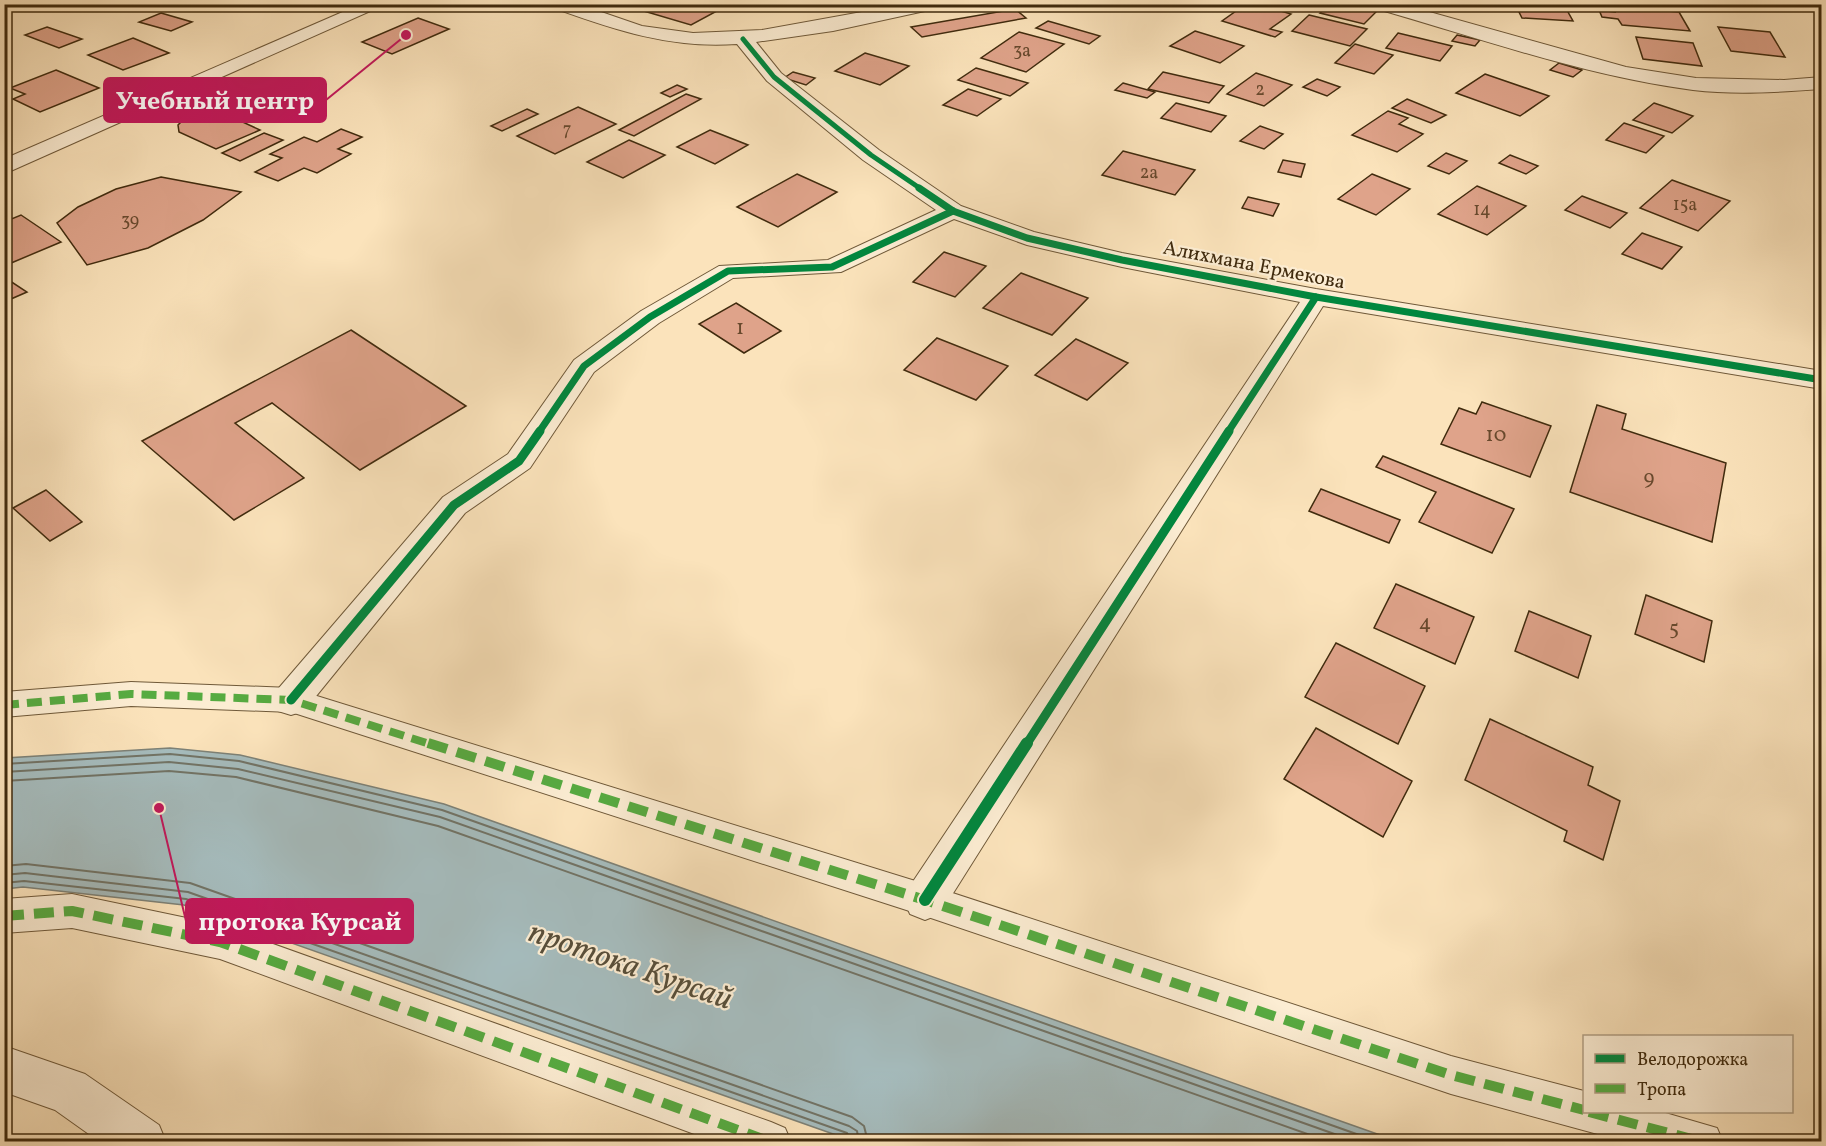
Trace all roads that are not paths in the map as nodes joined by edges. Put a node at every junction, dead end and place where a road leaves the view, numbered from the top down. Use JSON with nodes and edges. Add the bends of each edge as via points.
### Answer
{"nodes":[{"id":1,"x":377,"y":4,"type":"edge"},
{"id":2,"x":560,"y":4,"type":"edge"},
{"id":3,"x":934,"y":4,"type":"edge"},
{"id":4,"x":1380,"y":4,"type":"edge"},
{"id":5,"x":743,"y":39,"type":"junction"},
{"id":6,"x":1821,"y":83,"type":"edge"},
{"id":7,"x":4,"y":167,"type":"edge"},
{"id":8,"x":953,"y":211,"type":"junction"},
{"id":9,"x":1316,"y":297,"type":"junction"},
{"id":10,"x":1821,"y":380,"type":"edge"},
{"id":11,"x":291,"y":700,"type":"junction"},
{"id":12,"x":4,"y":705,"type":"edge"},
{"id":13,"x":925,"y":900,"type":"junction"},
{"id":14,"x":4,"y":916,"type":"edge"},
{"id":15,"x":4,"y":1069,"type":"edge"},
{"id":16,"x":1583,"y":1110,"type":"edge"},
{"id":17,"x":1593,"y":1113,"type":"edge"},
{"id":18,"x":142,"y":1142,"type":"edge"},
{"id":19,"x":771,"y":1142,"type":"edge"},
{"id":20,"x":1703,"y":1142,"type":"edge"}],
"edges":[{"from":1,"to":7,"type":"street"},
{"from":2,"to":5,"type":"street","via":[[659,36]]},
{"from":3,"to":5,"type":"street"},
{"from":4,"to":6,"type":"street","via":[[1624,73],[1696,84]]},
{"from":5,"to":8,"type":"street","name":"Алихмана Ермекова","via":[[774,77],[826,120]]},
{"from":8,"to":9,"type":"street","name":"Алихмана Ермекова","via":[[1038,240]]},
{"from":8,"to":11,"type":"street","via":[[832,267],[728,271],[650,317],[612,345],[584,366],[519,461],[454,505]]},
{"from":9,"to":10,"type":"street","name":"Алихмана Ермекова"},
{"from":9,"to":13,"type":"street"},
{"from":11,"to":12,"type":"street","via":[[131,694]]},
{"from":11,"to":13,"type":"street"},
{"from":13,"to":16,"type":"street","via":[[1451,1075]]},
{"from":14,"to":19,"type":"street","via":[[72,911],[220,942]]},
{"from":15,"to":18,"type":"street","via":[[68,1091]]},
{"from":17,"to":20,"type":"street"}]}
